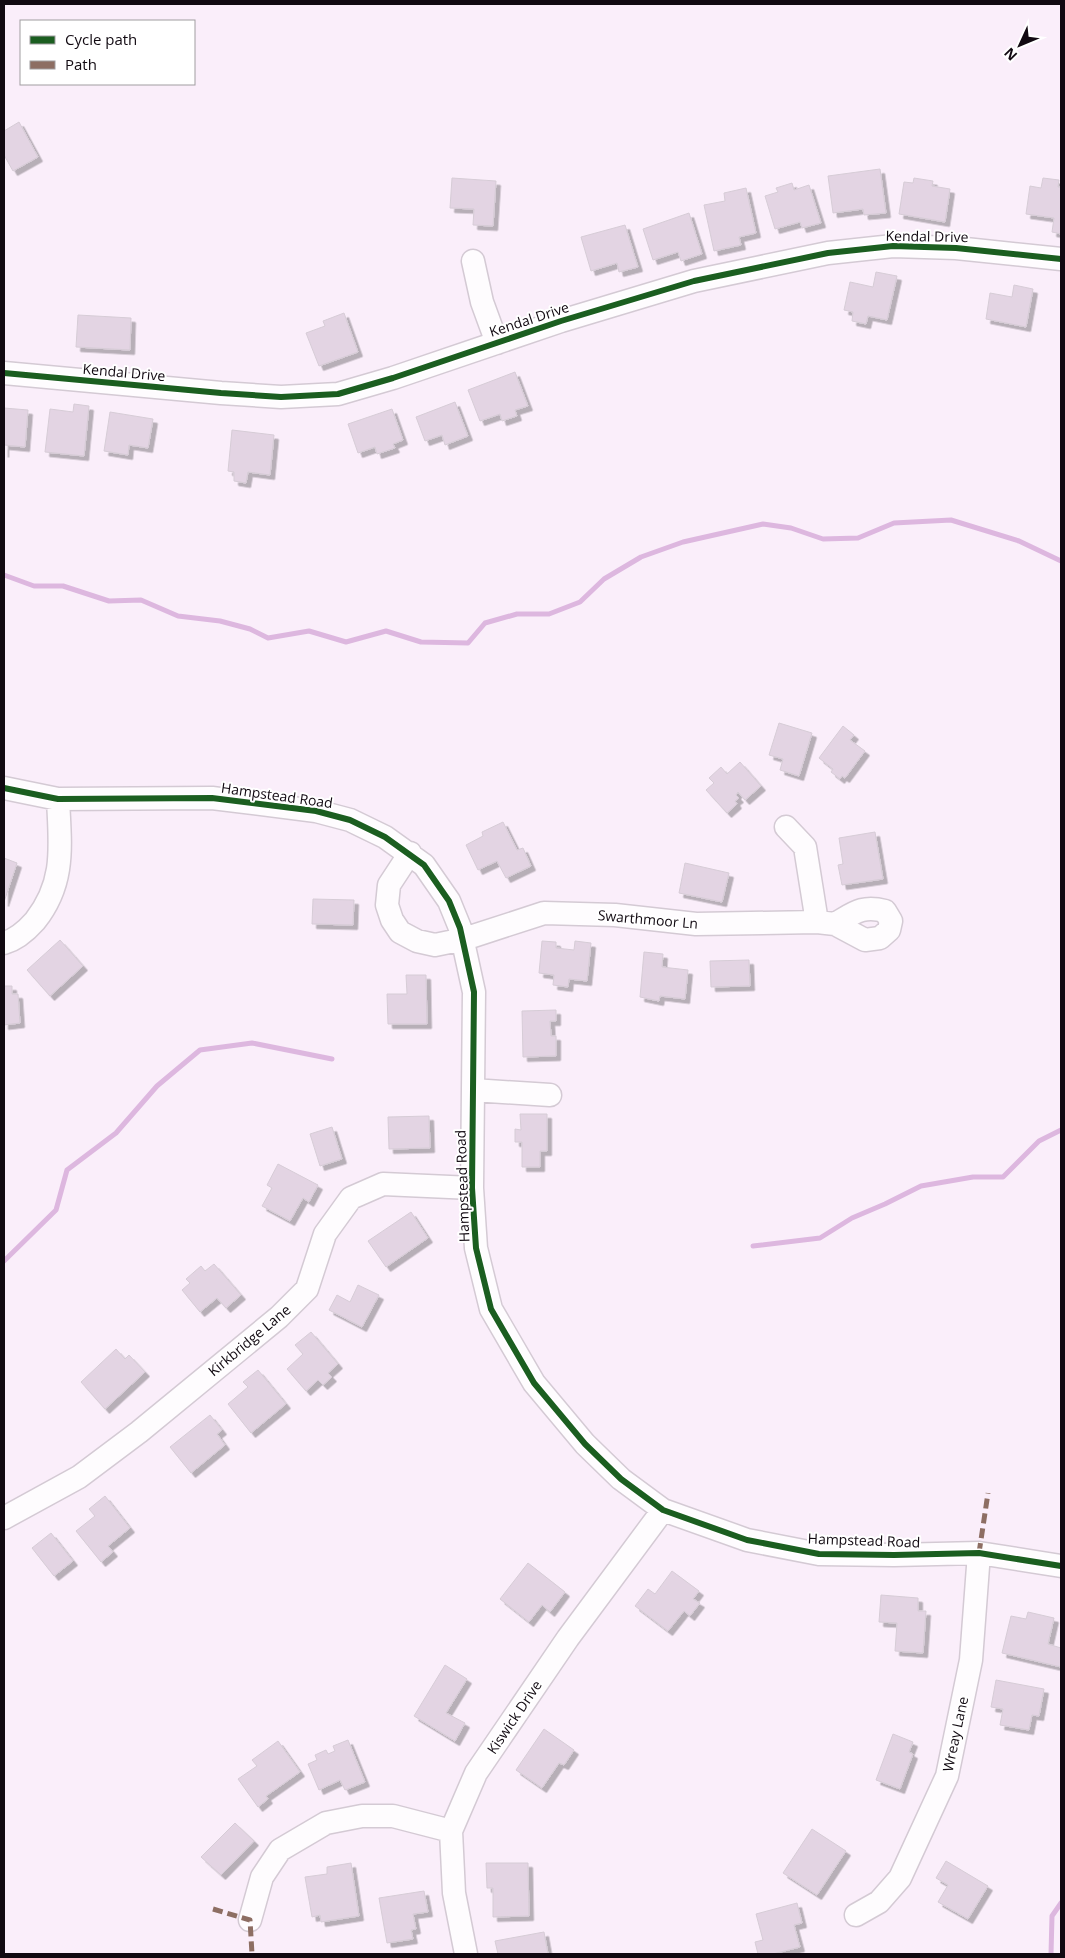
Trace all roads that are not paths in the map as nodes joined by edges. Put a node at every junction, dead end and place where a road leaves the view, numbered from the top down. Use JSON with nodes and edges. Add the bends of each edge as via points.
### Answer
{"nodes":[{"id":1,"x":1061,"y":260,"type":"edge"},
{"id":2,"x":473,"y":261,"type":"dead end"},
{"id":3,"x":497,"y":342,"type":"junction"},
{"id":4,"x":4,"y":373,"type":"edge"},
{"id":5,"x":4,"y":788,"type":"edge"},
{"id":6,"x":58,"y":799,"type":"junction"},
{"id":7,"x":786,"y":827,"type":"dead end"},
{"id":8,"x":410,"y":853,"type":"junction"},
{"id":9,"x":464,"y":939,"type":"junction"},
{"id":10,"x":4,"y":943,"type":"edge"},
{"id":11,"x":473,"y":1090,"type":"junction"},
{"id":12,"x":550,"y":1095,"type":"dead end"},
{"id":13,"x":472,"y":1188,"type":"junction"},
{"id":14,"x":663,"y":1510,"type":"junction"},
{"id":15,"x":4,"y":1518,"type":"edge"},
{"id":16,"x":979,"y":1553,"type":"junction"},
{"id":17,"x":1061,"y":1566,"type":"edge"},
{"id":18,"x":451,"y":1831,"type":"junction"},
{"id":19,"x":856,"y":1915,"type":"dead end"},
{"id":20,"x":250,"y":1920,"type":"dead end"},
{"id":21,"x":466,"y":1954,"type":"edge"}],
"edges":[{"from":1,"to":3,"type":"street","name":"Kendal Drive","via":[[938,247],[893,246],[828,253],[694,281]]},
{"from":2,"to":3,"type":"street","via":[[482,302]]},
{"from":3,"to":4,"type":"street","name":"Kendal Drive","via":[[338,394],[281,397],[222,394]]},
{"from":5,"to":6,"type":"street","name":"Hampstead Road"},
{"from":6,"to":8,"type":"street","name":"Hampstead Road","via":[[212,798],[316,811],[350,820]]},
{"from":6,"to":10,"type":"street","via":[[60,856],[55,887],[44,910],[28,928]]},
{"from":7,"to":9,"type":"street","name":"Swarthmoor Ln","via":[[805,846],[826,923],[696,924],[544,913]]},
{"from":8,"to":9,"type":"street","name":"Hampstead Road","via":[[424,865],[449,901]]},
{"from":8,"to":9,"type":"street","name":"Swarthmoor Ln","via":[[389,885],[387,905],[392,920],[400,932],[417,941],[434,945]]},
{"from":9,"to":11,"type":"street","name":"Hampstead Road","via":[[474,992]]},
{"from":11,"to":12,"type":"street"},
{"from":11,"to":13,"type":"street","name":"Hampstead Road"},
{"from":13,"to":14,"type":"street","name":"Hampstead Road","via":[[476,1248],[491,1309],[534,1383],[585,1444],[615,1473]]},
{"from":13,"to":15,"type":"street","name":"Kirkbridge Lane","via":[[383,1184],[351,1198],[326,1234],[307,1290],[279,1317],[79,1478]]},
{"from":14,"to":16,"type":"street","name":"Hampstead Road","via":[[747,1540],[819,1554]]},
{"from":14,"to":18,"type":"street","name":"Kiswick Drive","via":[[568,1638],[476,1773]]},
{"from":16,"to":17,"type":"street","name":"Hampstead Road"},
{"from":16,"to":19,"type":"street","name":"Wreay Lane","via":[[970,1660],[947,1776],[900,1878],[879,1902]]},
{"from":18,"to":20,"type":"street","via":[[393,1816],[362,1816],[326,1823],[280,1850],[262,1876]]},
{"from":18,"to":21,"type":"street","name":"Kiswick Drive","via":[[454,1893]]}]}
